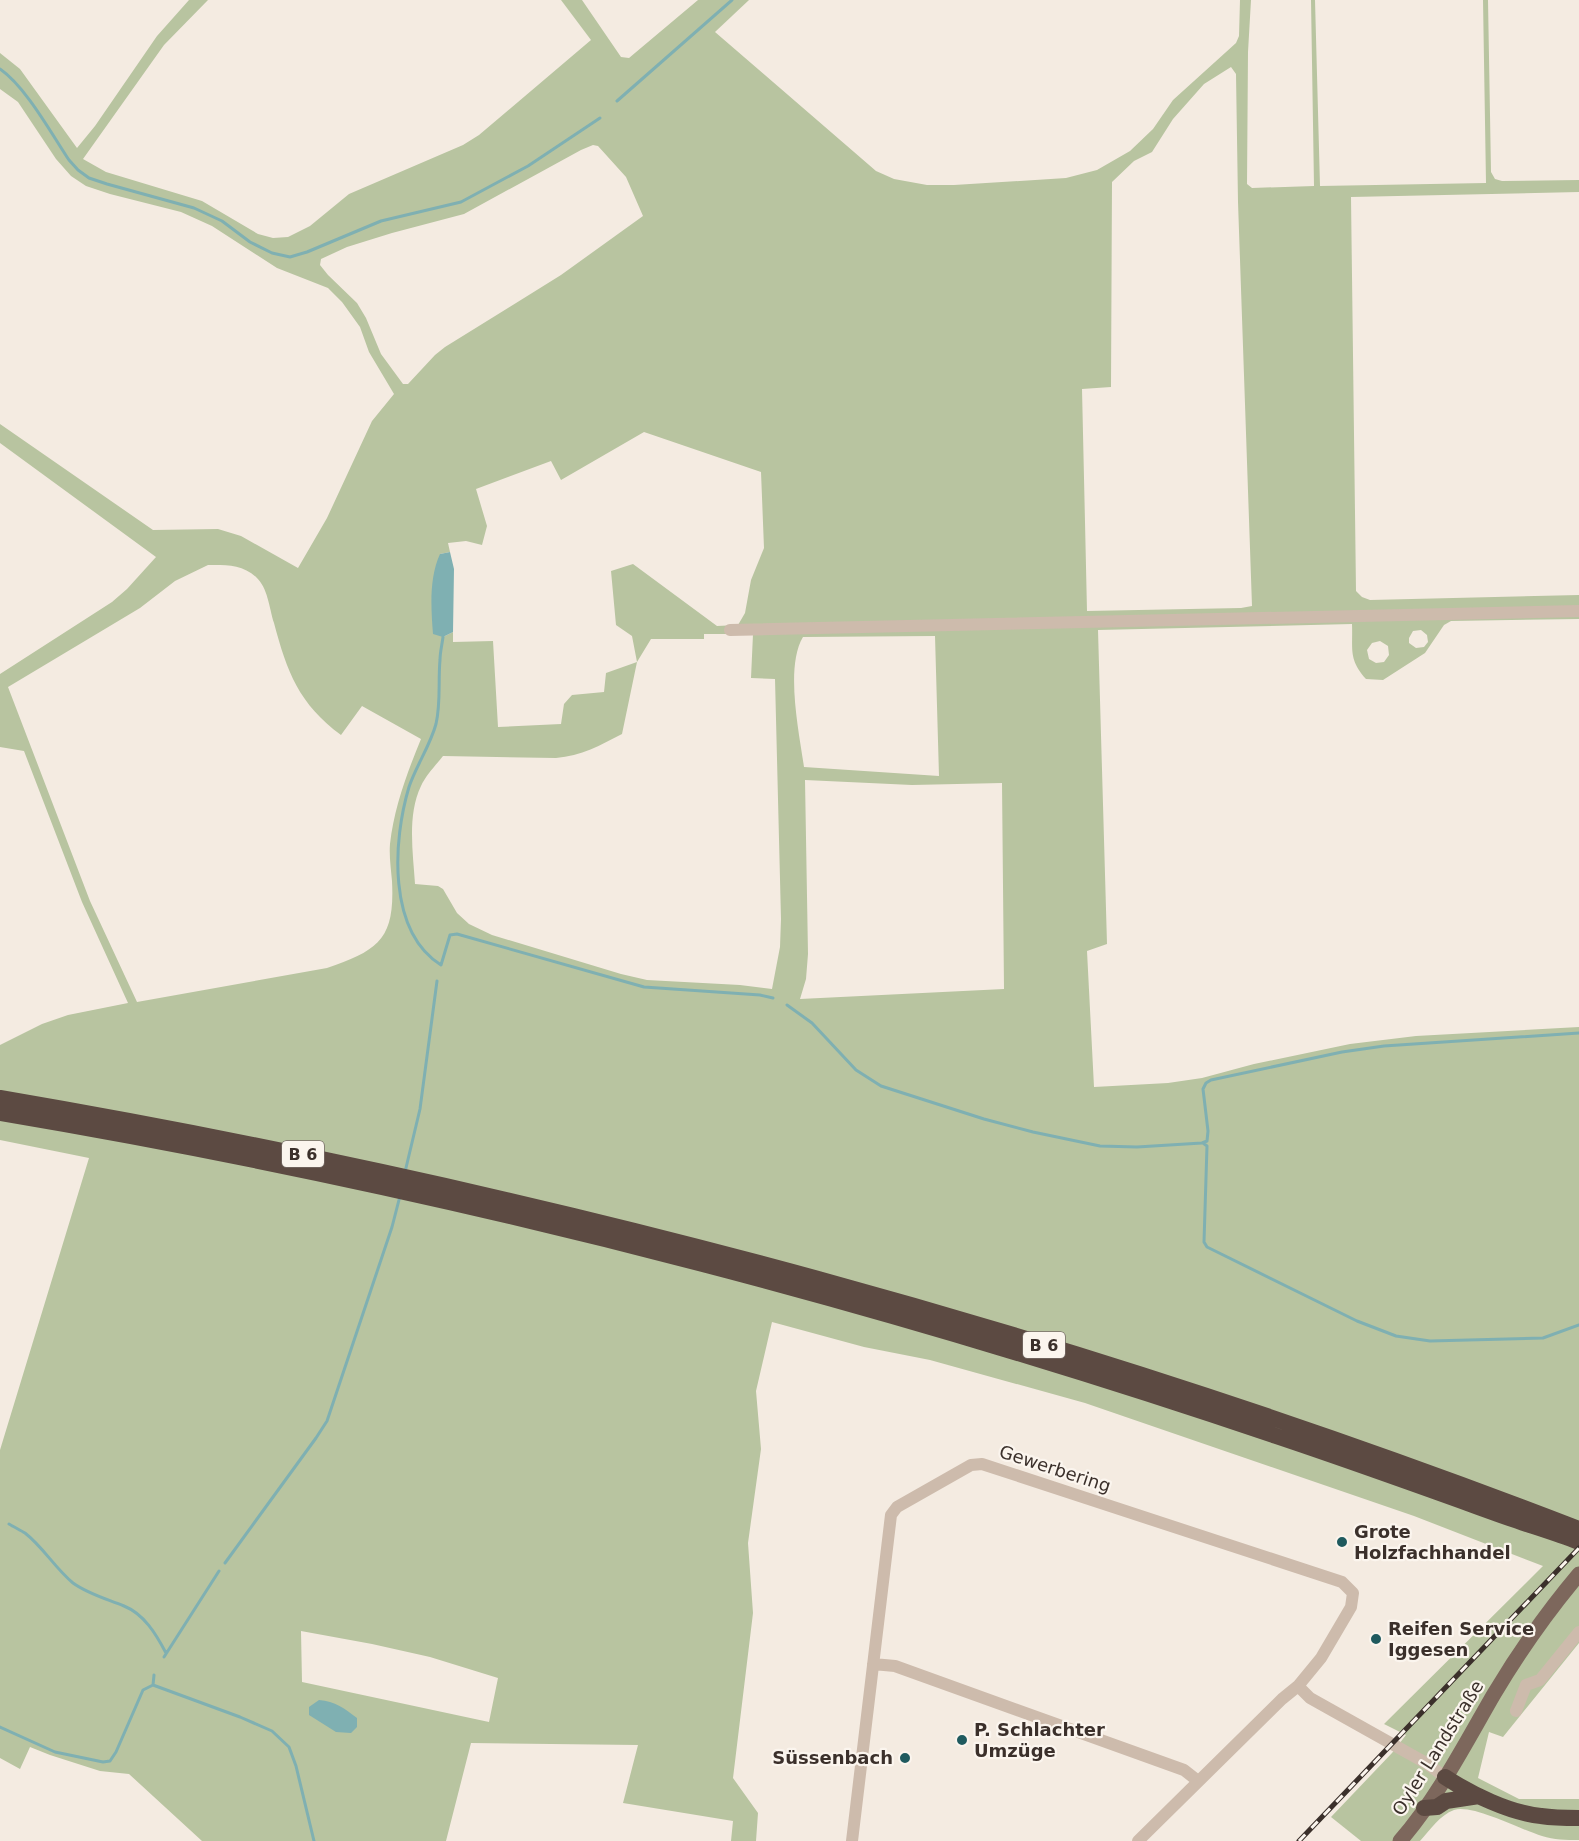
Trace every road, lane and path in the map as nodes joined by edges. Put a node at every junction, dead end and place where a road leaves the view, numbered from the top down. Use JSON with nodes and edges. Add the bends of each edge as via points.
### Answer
{"nodes":[{"id":1,"x":1579,"y":611,"type":"edge"},
{"id":2,"x":730,"y":630,"type":"dead end"},
{"id":3,"x":0,"y":1098,"type":"edge"},
{"id":4,"x":0,"y":1113,"type":"edge"},
{"id":5,"x":97,"y":1122,"type":"junction"},
{"id":6,"x":1572,"y":1533,"type":"edge"},
{"id":7,"x":1579,"y":1547,"type":"edge"},
{"id":8,"x":1579,"y":1574,"type":"edge"},
{"id":9,"x":1579,"y":1632,"type":"edge"},
{"id":10,"x":873,"y":1664,"type":"junction"},
{"id":11,"x":1507,"y":1674,"type":"junction"},
{"id":12,"x":1526,"y":1685,"type":"junction"},
{"id":13,"x":1298,"y":1686,"type":"junction"},
{"id":14,"x":1516,"y":1711,"type":"dead end"},
{"id":15,"x":1445,"y":1777,"type":"junction"},
{"id":16,"x":1198,"y":1781,"type":"junction"},
{"id":17,"x":1480,"y":1796,"type":"junction"},
{"id":18,"x":1424,"y":1808,"type":"junction"},
{"id":19,"x":1579,"y":1818,"type":"edge"},
{"id":20,"x":852,"y":1841,"type":"edge"},
{"id":21,"x":1138,"y":1841,"type":"edge"},
{"id":22,"x":1400,"y":1841,"type":"edge"}],
"edges":[{"from":1,"to":2,"type":"street"},
{"from":3,"to":5,"type":"highway","number":"B 6"},
{"from":4,"to":5,"type":"highway","number":"B 6"},
{"from":5,"to":6,"type":"highway","number":"B 6","via":[[316,1157],[785,1285],[1145,1391]]},
{"from":6,"to":7,"type":"highway","via":[[1568,1543]]},
{"from":8,"to":11,"type":"main road","name":"Oyler Landstraße"},
{"from":9,"to":12,"type":"street","via":[[1540,1680]]},
{"from":10,"to":13,"type":"street","name":"Gewerbering","via":[[891,1515],[897,1507],[971,1465],[982,1464],[1342,1582],[1353,1593],[1352,1607],[1321,1658]]},
{"from":10,"to":16,"type":"street","via":[[895,1666],[1184,1770]]},
{"from":10,"to":20,"type":"street","name":"Gewerbering"},
{"from":11,"to":12,"type":"street","name":"Oyler Landstraße"},
{"from":11,"to":15,"type":"main road","name":"Oyler Landstraße"},
{"from":12,"to":14,"type":"street"},
{"from":13,"to":15,"type":"street","via":[[1310,1698]]},
{"from":13,"to":16,"type":"street","name":"Gewerbering"},
{"from":15,"to":17,"type":"highway"},
{"from":15,"to":18,"type":"main road","name":"Oyler Landstraße"},
{"from":16,"to":21,"type":"street","name":"Gewerbering"},
{"from":17,"to":18,"type":"highway"},
{"from":17,"to":19,"type":"highway","via":[[1539,1816]]},
{"from":18,"to":22,"type":"main road","name":"Oyler Landstraße"}]}
